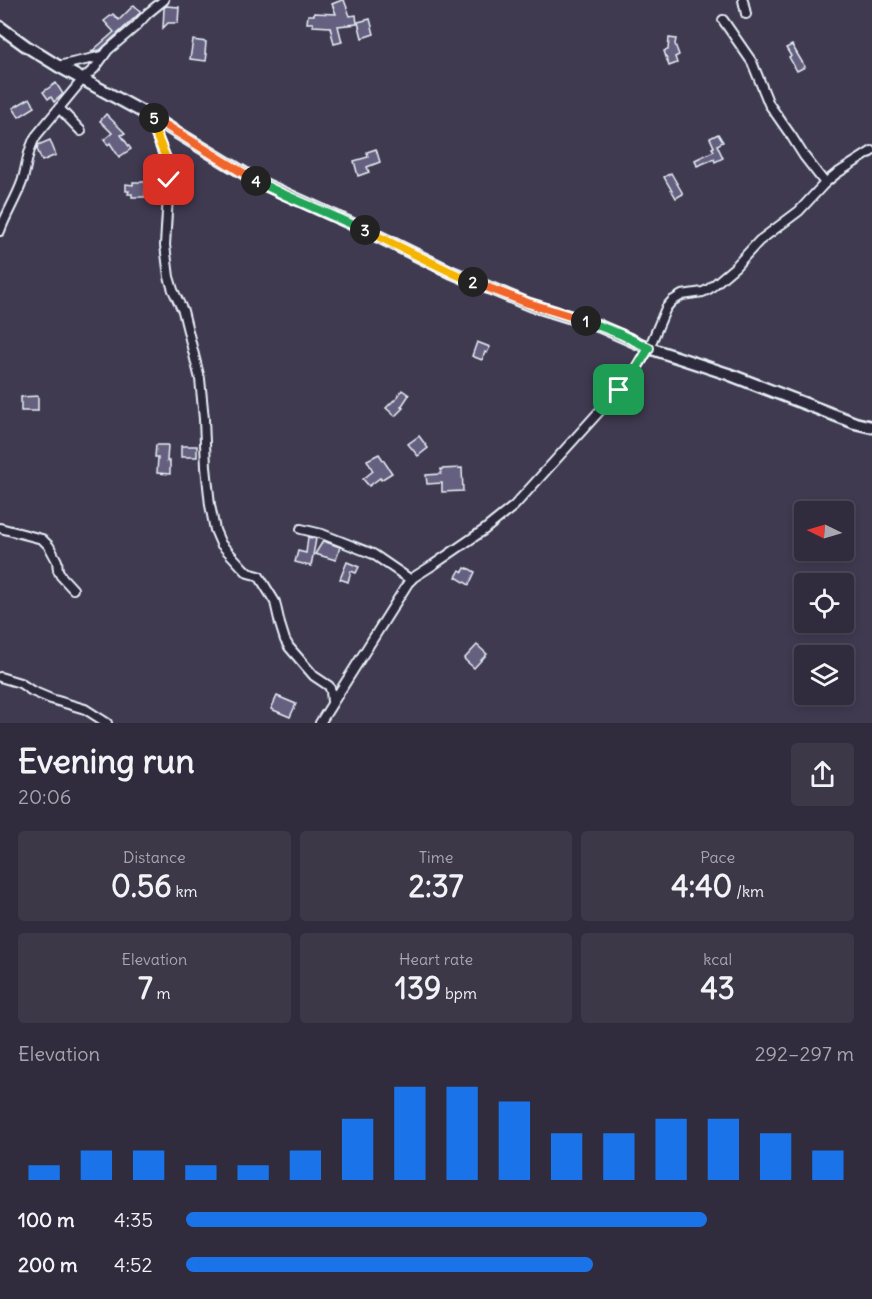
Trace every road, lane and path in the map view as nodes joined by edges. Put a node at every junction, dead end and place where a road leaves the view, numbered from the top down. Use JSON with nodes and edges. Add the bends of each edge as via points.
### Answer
{"nodes":[{"id":1,"x":164,"y":0,"type":"edge"},
{"id":2,"x":743,"y":0,"type":"edge"},
{"id":3,"x":746,"y":14,"type":"dead end"},
{"id":4,"x":723,"y":20,"type":"dead end"},
{"id":5,"x":0,"y":27,"type":"edge"},
{"id":6,"x":103,"y":56,"type":"junction"},
{"id":7,"x":58,"y":66,"type":"junction"},
{"id":8,"x":84,"y":79,"type":"junction"},
{"id":9,"x":59,"y":108,"type":"junction"},
{"id":10,"x":148,"y":115,"type":"junction"},
{"id":11,"x":81,"y":131,"type":"dead end"},
{"id":12,"x":872,"y":151,"type":"edge"},
{"id":13,"x":825,"y":183,"type":"junction"},
{"id":14,"x":0,"y":231,"type":"edge"},
{"id":15,"x":649,"y":348,"type":"junction"},
{"id":16,"x":872,"y":428,"type":"edge"},
{"id":17,"x":0,"y":528,"type":"edge"},
{"id":18,"x":301,"y":529,"type":"dead end"},
{"id":19,"x":411,"y":580,"type":"junction"},
{"id":20,"x":73,"y":589,"type":"dead end"},
{"id":21,"x":0,"y":677,"type":"edge"},
{"id":22,"x":332,"y":704,"type":"junction"},
{"id":23,"x":108,"y":723,"type":"edge"},
{"id":24,"x":320,"y":723,"type":"edge"}],
"edges":[{"from":1,"to":6,"type":"street"},
{"from":2,"to":3,"type":"street"},
{"from":4,"to":13,"type":"street","via":[[752,62],[769,104]]},
{"from":5,"to":7,"type":"main road"},
{"from":6,"to":7,"type":"street"},
{"from":6,"to":8,"type":"street"},
{"from":7,"to":8,"type":"main road"},
{"from":8,"to":9,"type":"street"},
{"from":8,"to":10,"type":"main road"},
{"from":9,"to":11,"type":"street"},
{"from":9,"to":14,"type":"street","via":[[32,143],[21,184]]},
{"from":10,"to":15,"type":"main road","via":[[283,194],[451,272]]},
{"from":10,"to":22,"type":"street","via":[[168,166],[166,255],[202,388],[214,530],[243,568],[259,576],[275,602],[285,640],[314,676],[329,686]]},
{"from":12,"to":13,"type":"street"},
{"from":13,"to":15,"type":"street","via":[[799,211],[759,241],[709,289],[672,301]]},
{"from":15,"to":16,"type":"main road"},
{"from":15,"to":19,"type":"street","via":[[634,373],[514,506]]},
{"from":17,"to":20,"type":"street","via":[[42,539],[57,561],[60,574]]},
{"from":18,"to":19,"type":"street","via":[[363,549]]},
{"from":19,"to":22,"type":"street"},
{"from":21,"to":23,"type":"street","via":[[85,709]]},
{"from":22,"to":24,"type":"street"}]}
